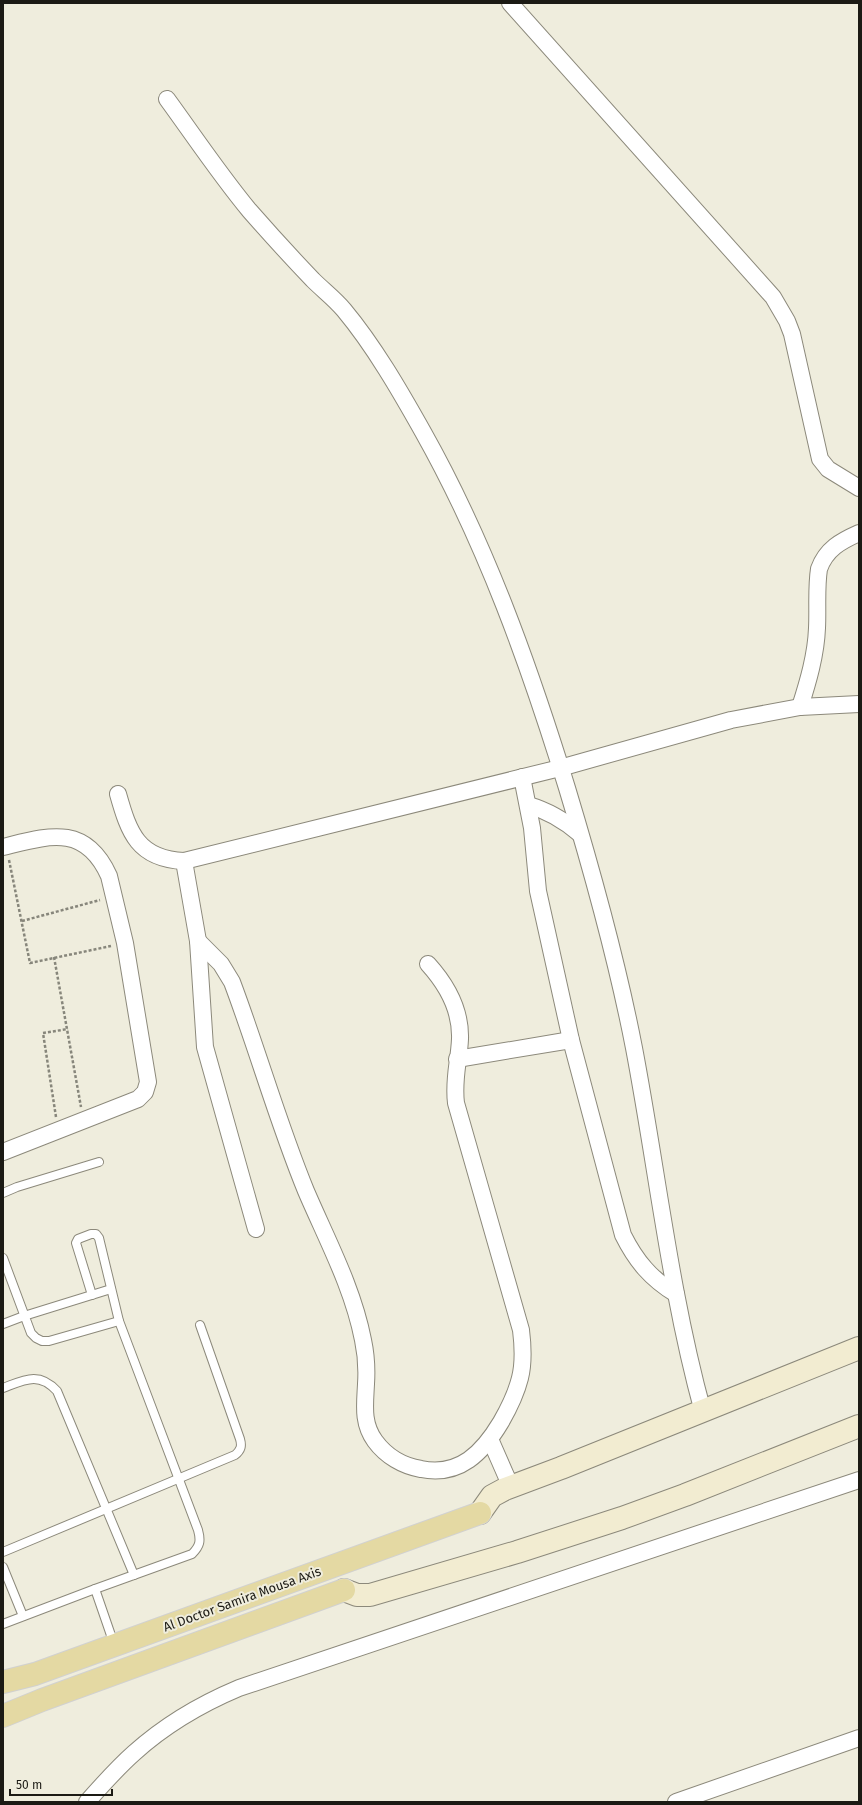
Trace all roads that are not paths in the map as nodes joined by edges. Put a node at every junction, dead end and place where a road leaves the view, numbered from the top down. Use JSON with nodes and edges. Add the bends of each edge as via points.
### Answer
{"nodes":[{"id":1,"x":510,"y":3,"type":"edge"},
{"id":2,"x":168,"y":99,"type":"dead end"},
{"id":3,"x":859,"y":488,"type":"edge"},
{"id":4,"x":859,"y":533,"type":"edge"},
{"id":5,"x":859,"y":704,"type":"edge"},
{"id":6,"x":800,"y":707,"type":"junction"},
{"id":7,"x":560,"y":768,"type":"junction"},
{"id":8,"x":522,"y":777,"type":"junction"},
{"id":9,"x":118,"y":794,"type":"dead end"},
{"id":10,"x":528,"y":805,"type":"junction"},
{"id":11,"x":580,"y":834,"type":"junction"},
{"id":12,"x":5,"y":846,"type":"edge"},
{"id":13,"x":184,"y":861,"type":"junction"},
{"id":14,"x":198,"y":941,"type":"junction"},
{"id":15,"x":428,"y":964,"type":"dead end"},
{"id":16,"x":571,"y":1040,"type":"junction"},
{"id":17,"x":457,"y":1059,"type":"junction"},
{"id":18,"x":3,"y":1152,"type":"edge"},
{"id":19,"x":99,"y":1162,"type":"dead end"},
{"id":20,"x":3,"y":1193,"type":"edge"},
{"id":21,"x":256,"y":1229,"type":"dead end"},
{"id":22,"x":3,"y":1258,"type":"edge"},
{"id":23,"x":111,"y":1289,"type":"junction"},
{"id":24,"x":676,"y":1294,"type":"junction"},
{"id":25,"x":92,"y":1295,"type":"junction"},
{"id":26,"x":24,"y":1316,"type":"junction"},
{"id":27,"x":119,"y":1322,"type":"junction"},
{"id":28,"x":3,"y":1324,"type":"edge"},
{"id":29,"x":200,"y":1325,"type":"dead end"},
{"id":30,"x":859,"y":1348,"type":"edge"},
{"id":31,"x":3,"y":1388,"type":"edge"},
{"id":32,"x":703,"y":1412,"type":"junction"},
{"id":33,"x":859,"y":1426,"type":"edge"},
{"id":34,"x":490,"y":1439,"type":"junction"},
{"id":35,"x":178,"y":1478,"type":"junction"},
{"id":36,"x":859,"y":1480,"type":"edge"},
{"id":37,"x":511,"y":1486,"type":"junction"},
{"id":38,"x":105,"y":1508,"type":"junction"},
{"id":39,"x":480,"y":1513,"type":"joint"},
{"id":40,"x":3,"y":1552,"type":"edge"},
{"id":41,"x":3,"y":1567,"type":"edge"},
{"id":42,"x":134,"y":1575,"type":"junction"},
{"id":43,"x":94,"y":1589,"type":"junction"},
{"id":44,"x":344,"y":1590,"type":"joint"},
{"id":45,"x":23,"y":1616,"type":"junction"},
{"id":46,"x":3,"y":1624,"type":"edge"},
{"id":47,"x":114,"y":1644,"type":"junction"},
{"id":48,"x":3,"y":1682,"type":"edge"},
{"id":49,"x":3,"y":1716,"type":"edge"},
{"id":50,"x":859,"y":1738,"type":"edge"},
{"id":51,"x":87,"y":1802,"type":"edge"},
{"id":52,"x":676,"y":1802,"type":"edge"}],
"edges":[{"from":1,"to":3,"type":"street","via":[[773,297],[792,334],[820,459],[828,469]]},
{"from":2,"to":7,"type":"street","via":[[246,206],[286,252],[344,310],[422,431],[466,515],[501,595],[529,670]]},
{"from":4,"to":6,"type":"street","via":[[831,550],[819,569],[815,649]]},
{"from":5,"to":6,"type":"street"},
{"from":6,"to":7,"type":"street","via":[[724,721]]},
{"from":7,"to":8,"type":"street"},
{"from":7,"to":11,"type":"street"},
{"from":8,"to":10,"type":"street"},
{"from":8,"to":13,"type":"street"},
{"from":9,"to":13,"type":"street","via":[[127,825],[138,842],[154,854]]},
{"from":10,"to":11,"type":"street","via":[[557,816]]},
{"from":10,"to":16,"type":"street","via":[[538,891]]},
{"from":11,"to":24,"type":"street","via":[[605,921],[626,1012]]},
{"from":12,"to":18,"type":"street","via":[[45,836],[60,837],[75,840],[100,858],[109,876],[125,942],[148,1076],[147,1088],[138,1099]]},
{"from":13,"to":14,"type":"street"},
{"from":14,"to":21,"type":"street","via":[[205,1047]]},
{"from":14,"to":34,"type":"street","via":[[221,964],[232,982],[301,1178],[347,1288],[364,1342],[364,1412],[374,1440],[401,1462],[414,1468],[434,1470],[462,1464],[478,1454]]},
{"from":15,"to":17,"type":"street","via":[[445,986],[456,1012],[460,1039]]},
{"from":16,"to":17,"type":"street"},
{"from":16,"to":24,"type":"street","via":[[623,1235],[644,1270]]},
{"from":17,"to":34,"type":"street","via":[[454,1080],[456,1103],[521,1330],[523,1346],[516,1392],[510,1407]]},
{"from":19,"to":20,"type":"lane"},
{"from":22,"to":26,"type":"lane"},
{"from":23,"to":25,"type":"lane"},
{"from":23,"to":25,"type":"lane","via":[[99,1238],[96,1234],[91,1234],[78,1239],[76,1243]]},
{"from":23,"to":27,"type":"lane"},
{"from":24,"to":32,"type":"street","via":[[684,1339]]},
{"from":25,"to":26,"type":"lane"},
{"from":26,"to":27,"type":"lane","via":[[31,1333],[42,1341],[49,1342]]},
{"from":26,"to":28,"type":"lane"},
{"from":27,"to":35,"type":"lane"},
{"from":29,"to":35,"type":"lane","via":[[241,1448],[235,1455]]},
{"from":30,"to":32,"type":"street"},
{"from":31,"to":38,"type":"lane","via":[[34,1378],[46,1382],[57,1392]]},
{"from":32,"to":37,"type":"street"},
{"from":33,"to":44,"type":"street","via":[[685,1495],[562,1538],[370,1596],[356,1595]]},
{"from":34,"to":37,"type":"street"},
{"from":35,"to":38,"type":"lane"},
{"from":35,"to":42,"type":"lane","via":[[201,1539],[198,1548],[192,1554]]},
{"from":36,"to":51,"type":"street","via":[[239,1688],[195,1709],[153,1737]]},
{"from":37,"to":39,"type":"street","via":[[492,1496]]},
{"from":38,"to":40,"type":"lane"},
{"from":38,"to":42,"type":"lane"},
{"from":39,"to":47,"type":"main road","name":"Al Doctor Samira Mousa Axis"},
{"from":41,"to":45,"type":"lane"},
{"from":42,"to":43,"type":"lane"},
{"from":43,"to":45,"type":"lane"},
{"from":43,"to":47,"type":"lane"},
{"from":44,"to":49,"type":"main road","name":"Al Doctor Samira Mousa Axis"},
{"from":45,"to":46,"type":"lane"},
{"from":47,"to":48,"type":"main road","name":"Al Doctor Samira Mousa Axis","via":[[35,1674]]},
{"from":50,"to":52,"type":"street"}]}
